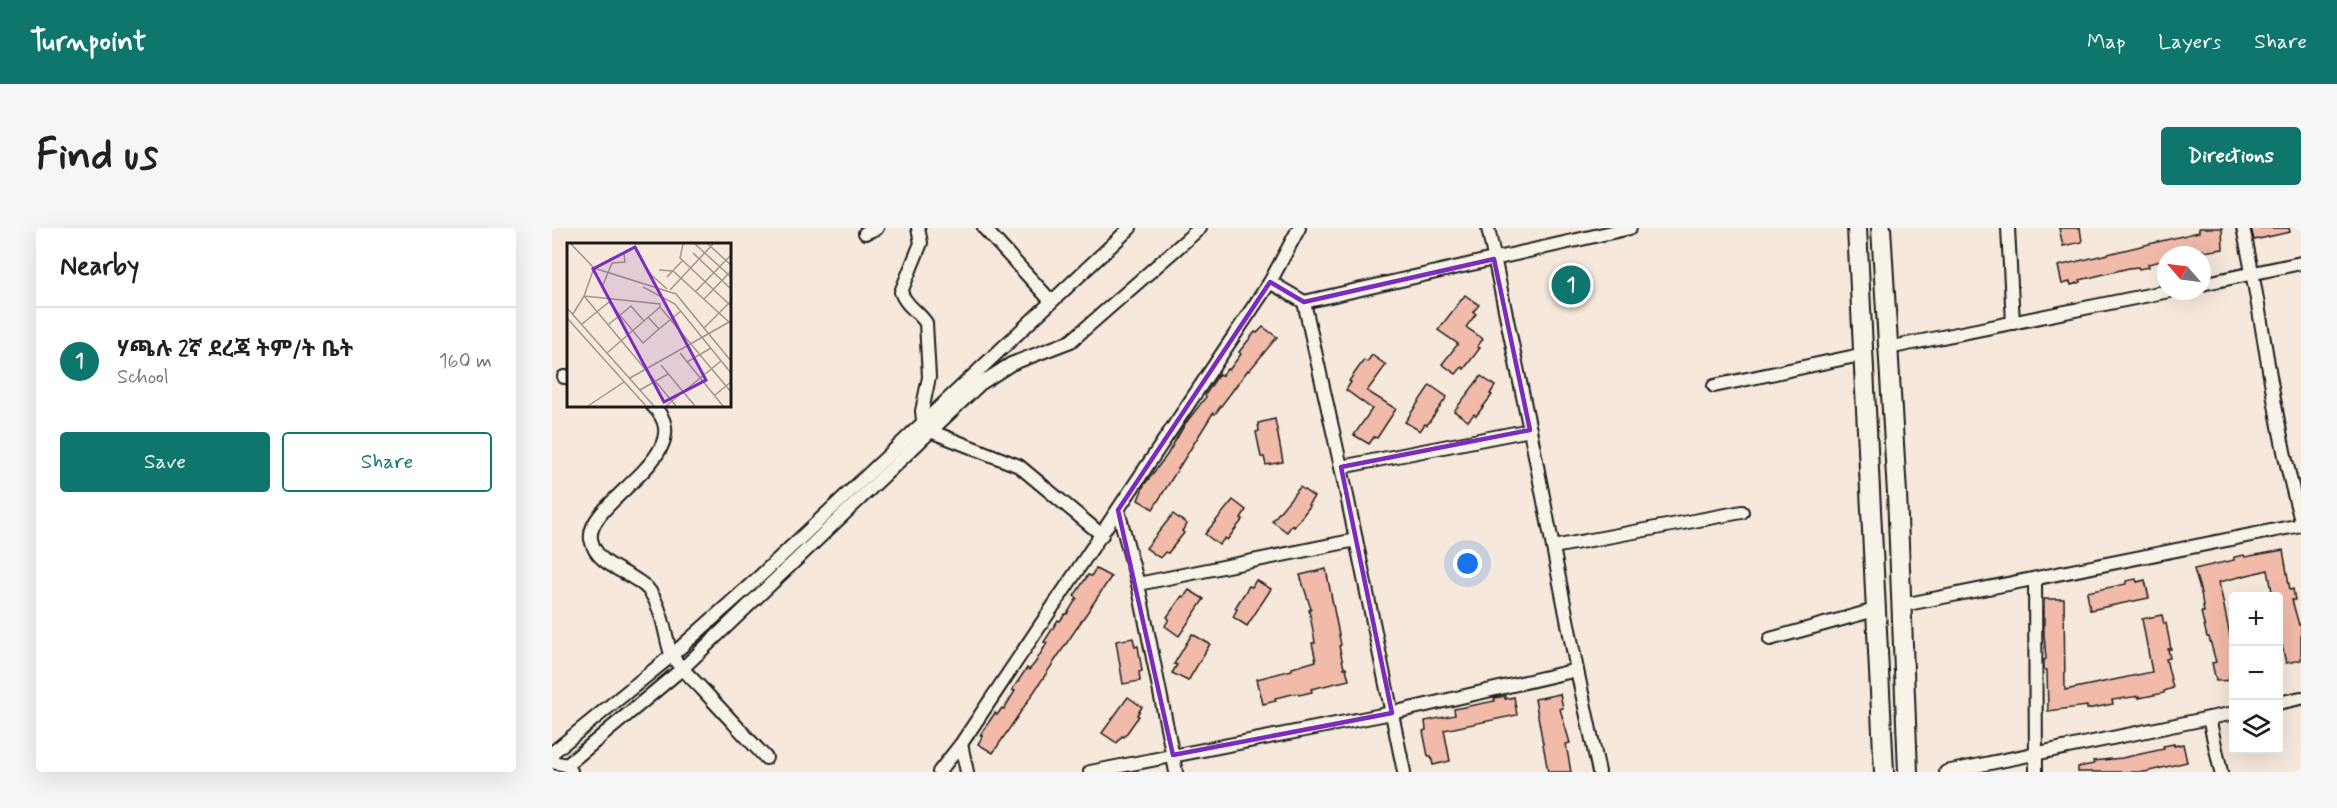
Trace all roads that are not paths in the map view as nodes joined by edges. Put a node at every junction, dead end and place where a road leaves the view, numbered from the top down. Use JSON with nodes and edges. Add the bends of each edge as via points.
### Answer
{"nodes":[{"id":1,"x":918,"y":228,"type":"edge"},
{"id":2,"x":984,"y":228,"type":"edge"},
{"id":3,"x":1130,"y":228,"type":"edge"},
{"id":4,"x":1200,"y":228,"type":"edge"},
{"id":5,"x":1299,"y":228,"type":"edge"},
{"id":6,"x":1488,"y":228,"type":"edge"},
{"id":7,"x":1630,"y":228,"type":"edge"},
{"id":8,"x":1857,"y":228,"type":"edge"},
{"id":9,"x":1881,"y":228,"type":"edge"},
{"id":10,"x":2008,"y":228,"type":"edge"},
{"id":11,"x":2243,"y":228,"type":"edge"},
{"id":12,"x":1494,"y":259,"type":"junction"},
{"id":13,"x":2301,"y":263,"type":"edge"},
{"id":14,"x":2253,"y":274,"type":"junction"},
{"id":15,"x":1270,"y":282,"type":"junction"},
{"id":16,"x":2211,"y":282,"type":"edge"},
{"id":17,"x":2157,"y":293,"type":"edge"},
{"id":18,"x":1051,"y":301,"type":"junction"},
{"id":19,"x":1304,"y":302,"type":"junction"},
{"id":20,"x":2013,"y":323,"type":"junction"},
{"id":21,"x":1888,"y":348,"type":"junction"},
{"id":22,"x":1865,"y":354,"type":"junction"},
{"id":23,"x":1714,"y":386,"type":"dead end"},
{"id":24,"x":653,"y":406,"type":"edge"},
{"id":25,"x":927,"y":426,"type":"junction"},
{"id":26,"x":1530,"y":430,"type":"junction"},
{"id":27,"x":1341,"y":467,"type":"junction"},
{"id":28,"x":1118,"y":510,"type":"junction"},
{"id":29,"x":1742,"y":512,"type":"dead end"},
{"id":30,"x":2301,"y":520,"type":"edge"},
{"id":31,"x":2301,"y":525,"type":"edge"},
{"id":32,"x":1102,"y":535,"type":"junction"},
{"id":33,"x":1356,"y":540,"type":"junction"},
{"id":34,"x":1553,"y":547,"type":"junction"},
{"id":35,"x":2035,"y":579,"type":"junction"},
{"id":36,"x":1138,"y":585,"type":"junction"},
{"id":37,"x":1903,"y":605,"type":"junction"},
{"id":38,"x":1875,"y":610,"type":"junction"},
{"id":39,"x":1770,"y":639,"type":"dead end"},
{"id":40,"x":671,"y":656,"type":"junction"},
{"id":41,"x":683,"y":669,"type":"junction"},
{"id":42,"x":1578,"y":670,"type":"junction"},
{"id":43,"x":2301,"y":698,"type":"edge"},
{"id":44,"x":2283,"y":702,"type":"edge"},
{"id":45,"x":1392,"y":713,"type":"junction"},
{"id":46,"x":2229,"y":714,"type":"edge"},
{"id":47,"x":2209,"y":718,"type":"junction"},
{"id":48,"x":961,"y":744,"type":"junction"},
{"id":49,"x":552,"y":753,"type":"edge"},
{"id":50,"x":2036,"y":754,"type":"junction"},
{"id":51,"x":1173,"y":755,"type":"junction"},
{"id":52,"x":766,"y":758,"type":"dead end"},
{"id":53,"x":552,"y":762,"type":"edge"},
{"id":54,"x":569,"y":769,"type":"edge"},
{"id":55,"x":939,"y":772,"type":"edge"},
{"id":56,"x":967,"y":772,"type":"edge"},
{"id":57,"x":1090,"y":772,"type":"edge"},
{"id":58,"x":1176,"y":772,"type":"edge"},
{"id":59,"x":1404,"y":772,"type":"edge"},
{"id":60,"x":1599,"y":772,"type":"edge"},
{"id":61,"x":1884,"y":772,"type":"edge"},
{"id":62,"x":1908,"y":772,"type":"edge"},
{"id":63,"x":1946,"y":772,"type":"edge"},
{"id":64,"x":2036,"y":772,"type":"edge"},
{"id":65,"x":2220,"y":772,"type":"edge"}],
"edges":[{"from":1,"to":25,"type":"street","via":[[921,243],[901,292],[926,323],[929,377],[922,411]]},
{"from":2,"to":18,"type":"street"},
{"from":3,"to":18,"type":"street"},
{"from":4,"to":25,"type":"street","via":[[1071,341],[995,373]]},
{"from":5,"to":15,"type":"street"},
{"from":6,"to":12,"type":"street"},
{"from":7,"to":12,"type":"street"},
{"from":8,"to":22,"type":"street"},
{"from":9,"to":21,"type":"street"},
{"from":10,"to":20,"type":"street"},
{"from":11,"to":14,"type":"street"},
{"from":12,"to":19,"type":"street"},
{"from":12,"to":26,"type":"street"},
{"from":13,"to":14,"type":"street"},
{"from":14,"to":16,"type":"street"},
{"from":14,"to":30,"type":"street","via":[[2275,407]]},
{"from":15,"to":19,"type":"street"},
{"from":15,"to":28,"type":"street"},
{"from":17,"to":20,"type":"street"},
{"from":18,"to":25,"type":"street"},
{"from":19,"to":27,"type":"street"},
{"from":20,"to":21,"type":"street"},
{"from":21,"to":37,"type":"street"},
{"from":22,"to":23,"type":"street"},
{"from":22,"to":38,"type":"street"},
{"from":24,"to":40,"type":"street","via":[[663,422],[665,435],[660,449],[651,464],[600,516],[592,527],[591,537],[594,550],[603,560],[646,587],[653,596]]},
{"from":25,"to":32,"type":"street","via":[[1019,466]]},
{"from":25,"to":40,"type":"street"},
{"from":25,"to":41,"type":"street"},
{"from":26,"to":27,"type":"street"},
{"from":26,"to":34,"type":"street"},
{"from":27,"to":33,"type":"street"},
{"from":28,"to":32,"type":"street"},
{"from":28,"to":36,"type":"street"},
{"from":29,"to":34,"type":"street"},
{"from":31,"to":35,"type":"street"},
{"from":32,"to":48,"type":"street"},
{"from":33,"to":36,"type":"street"},
{"from":33,"to":45,"type":"street"},
{"from":34,"to":42,"type":"street"},
{"from":35,"to":37,"type":"street"},
{"from":35,"to":50,"type":"street"},
{"from":36,"to":51,"type":"street"},
{"from":37,"to":62,"type":"street"},
{"from":38,"to":39,"type":"street"},
{"from":38,"to":61,"type":"street"},
{"from":40,"to":41,"type":"street"},
{"from":40,"to":49,"type":"street"},
{"from":41,"to":52,"type":"street"},
{"from":41,"to":54,"type":"street"},
{"from":42,"to":45,"type":"street"},
{"from":42,"to":60,"type":"street"},
{"from":43,"to":44,"type":"street"},
{"from":45,"to":51,"type":"street"},
{"from":45,"to":59,"type":"street"},
{"from":46,"to":47,"type":"street"},
{"from":47,"to":50,"type":"street"},
{"from":47,"to":65,"type":"street"},
{"from":48,"to":55,"type":"street"},
{"from":48,"to":56,"type":"street"},
{"from":50,"to":63,"type":"street"},
{"from":50,"to":64,"type":"street"},
{"from":51,"to":57,"type":"street"},
{"from":51,"to":58,"type":"street"},
{"from":53,"to":54,"type":"street"}]}
